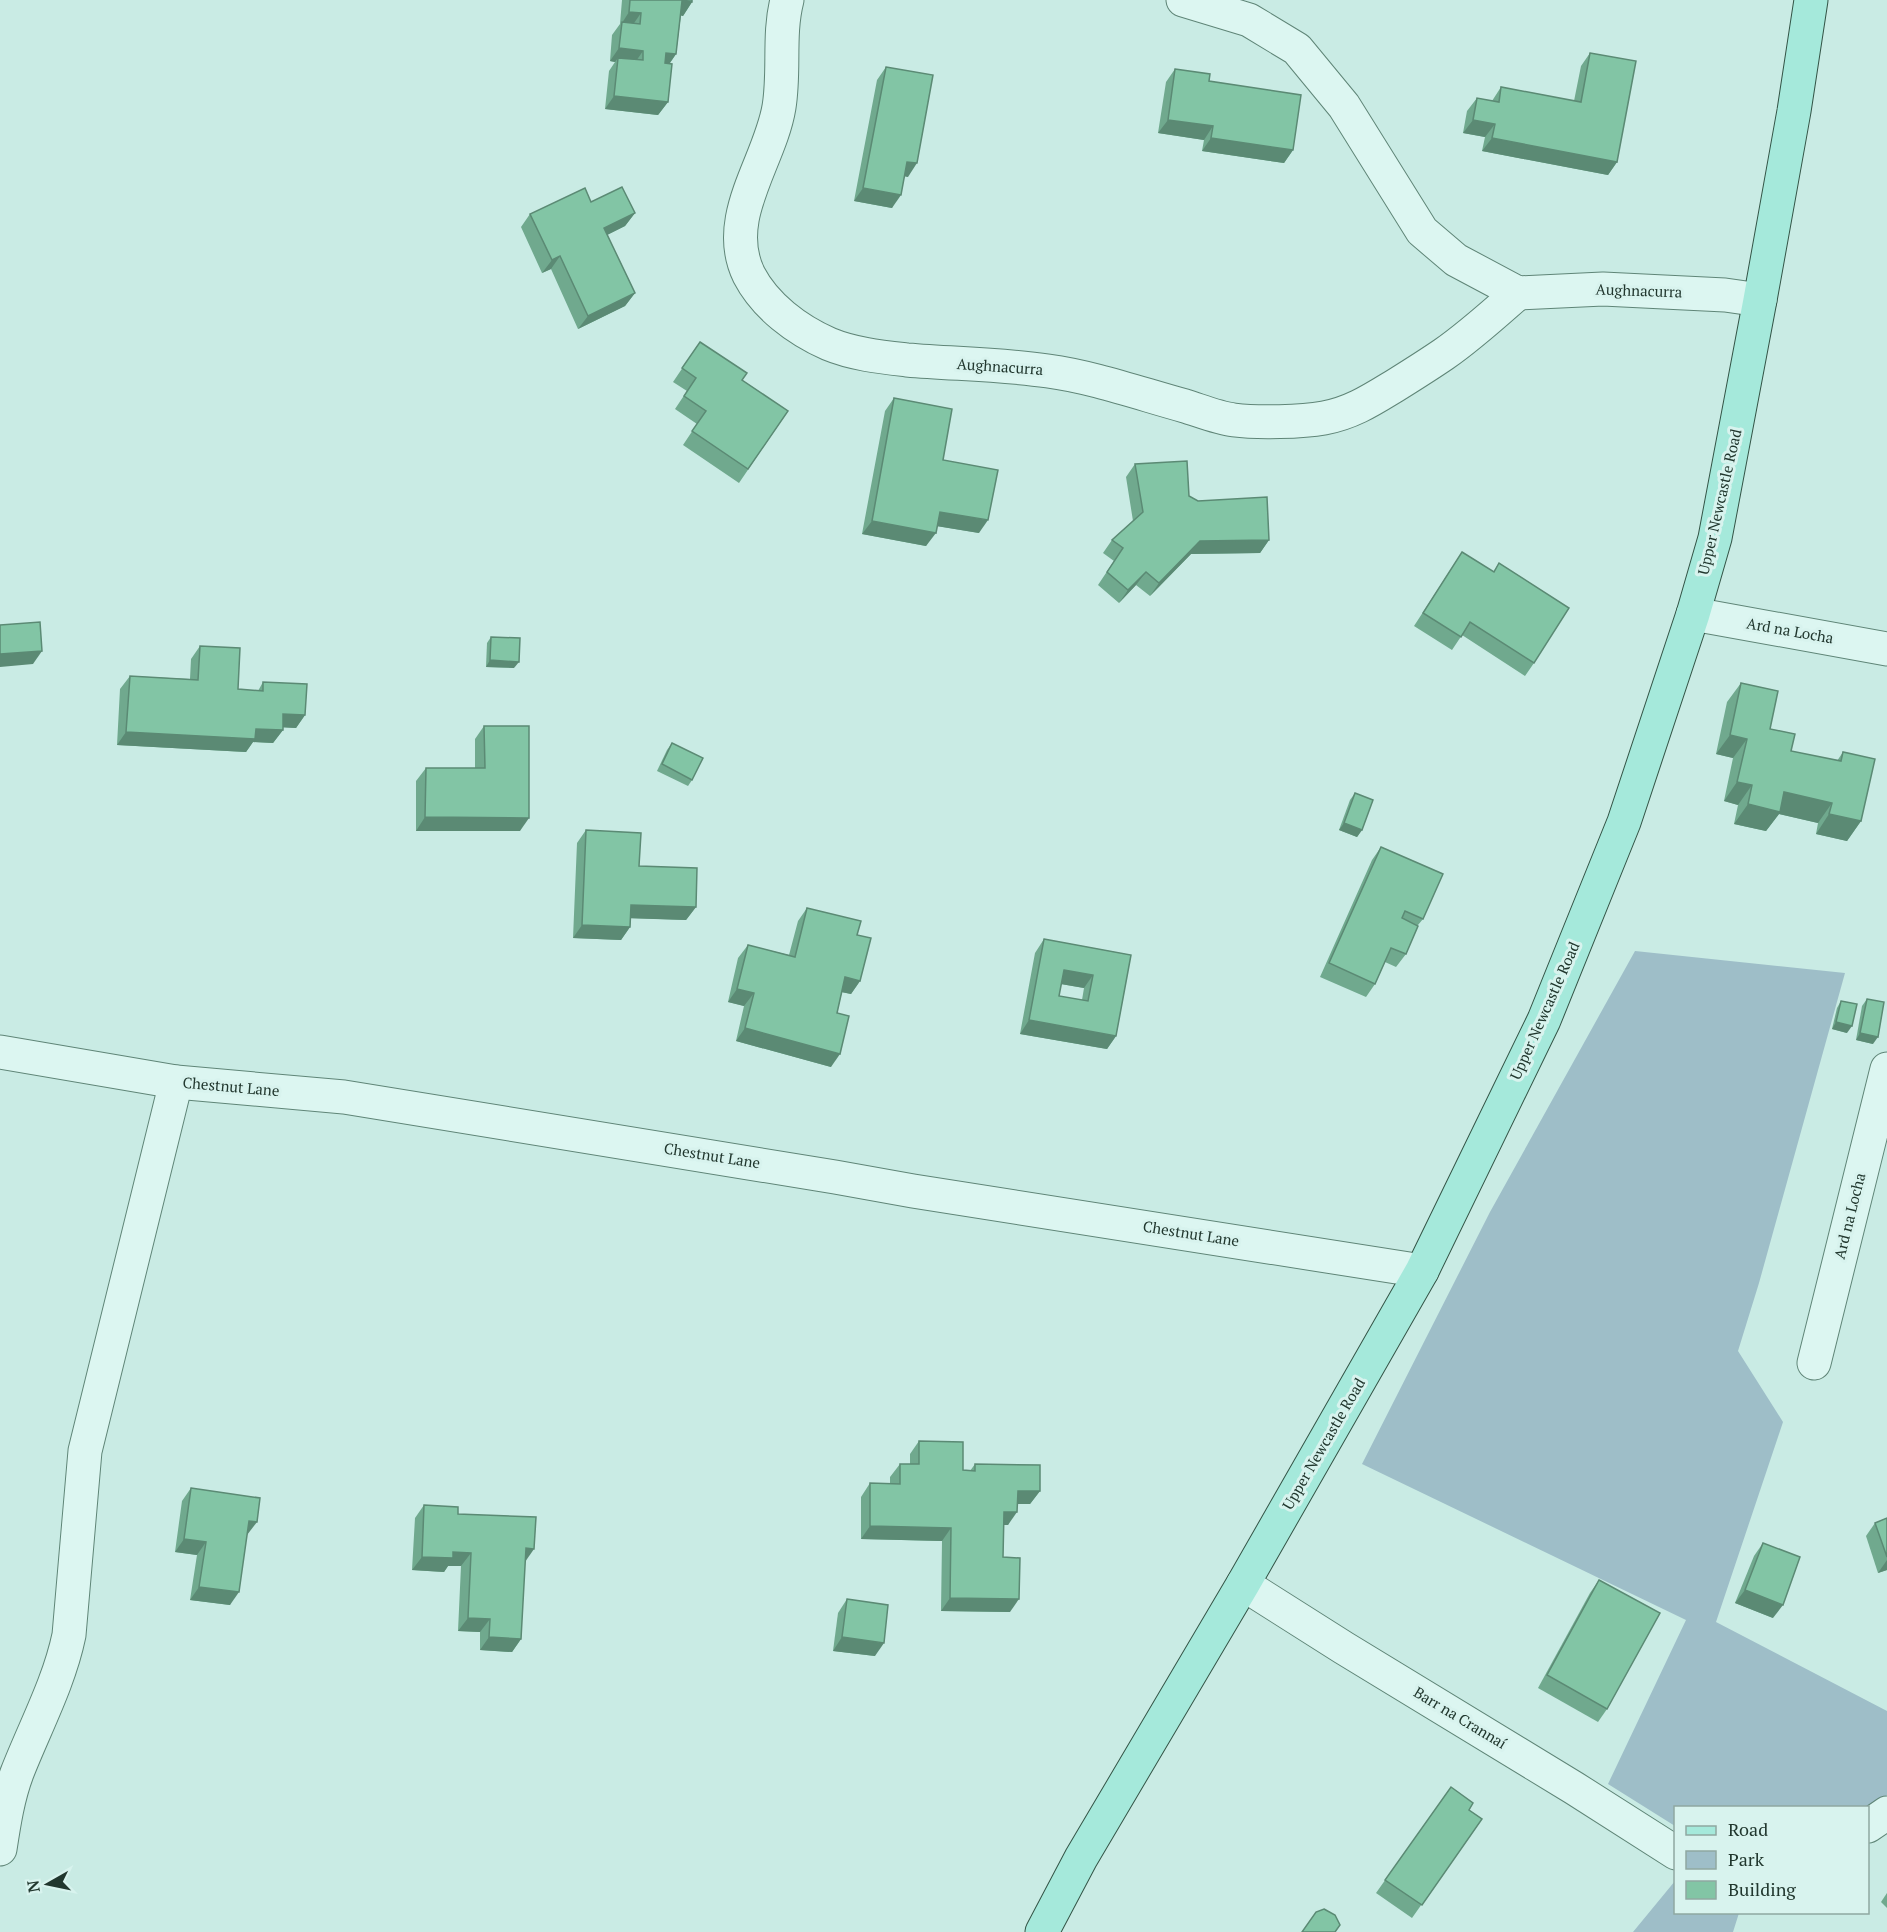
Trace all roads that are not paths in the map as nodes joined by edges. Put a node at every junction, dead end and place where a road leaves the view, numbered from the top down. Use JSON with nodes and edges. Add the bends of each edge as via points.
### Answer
{"nodes":[{"id":1,"x":787,"y":0,"type":"edge"},
{"id":2,"x":1183,"y":0,"type":"edge"},
{"id":3,"x":1811,"y":0,"type":"edge"},
{"id":4,"x":1518,"y":293,"type":"junction"},
{"id":5,"x":1760,"y":300,"type":"junction"},
{"id":6,"x":1693,"y":614,"type":"junction"},
{"id":7,"x":1887,"y":649,"type":"edge"},
{"id":8,"x":0,"y":1052,"type":"edge"},
{"id":9,"x":1887,"y":1069,"type":"edge"},
{"id":10,"x":176,"y":1082,"type":"junction"},
{"id":11,"x":1422,"y":1271,"type":"junction"},
{"id":12,"x":1814,"y":1363,"type":"dead end"},
{"id":13,"x":1243,"y":1584,"type":"junction"},
{"id":14,"x":1887,"y":1813,"type":"edge"},
{"id":15,"x":1869,"y":1825,"type":"edge"},
{"id":16,"x":0,"y":1849,"type":"edge"},
{"id":17,"x":1674,"y":1852,"type":"edge"},
{"id":18,"x":1042,"y":1932,"type":"edge"}],
"edges":[{"from":1,"to":4,"type":"street","name":"Aughnacurra","via":[[776,124],[747,202],[740,243],[745,265],[758,291],[799,326],[831,345],[880,357],[1058,372],[1233,420],[1302,420],[1340,415],[1361,406],[1444,354]]},
{"from":2,"to":4,"type":"street","via":[[1249,20],[1296,49],[1344,106],[1422,231],[1456,260]]},
{"from":3,"to":5,"type":"main road","name":"Upper Newcastle Road"},
{"from":4,"to":5,"type":"street","name":"Aughnacurra","via":[[1603,289]]},
{"from":5,"to":6,"type":"main road","name":"Upper Newcastle Road","via":[[1715,538]]},
{"from":6,"to":7,"type":"street","name":"Ard na Locha"},
{"from":6,"to":11,"type":"main road","name":"Upper Newcastle Road","via":[[1624,822],[1544,1020]]},
{"from":8,"to":10,"type":"street","name":"Chestnut Lane"},
{"from":9,"to":12,"type":"street","name":"Ard na Locha"},
{"from":10,"to":11,"type":"street","name":"Chestnut Lane","via":[[344,1097]]},
{"from":10,"to":16,"type":"street","via":[[85,1452],[64,1660],[17,1775],[4,1817]]},
{"from":11,"to":13,"type":"main road","name":"Upper Newcastle Road"},
{"from":13,"to":17,"type":"street","name":"Barr na Crannaí"},
{"from":13,"to":18,"type":"main road","name":"Upper Newcastle Road","via":[[1081,1858]]},
{"from":14,"to":15,"type":"street"}]}
